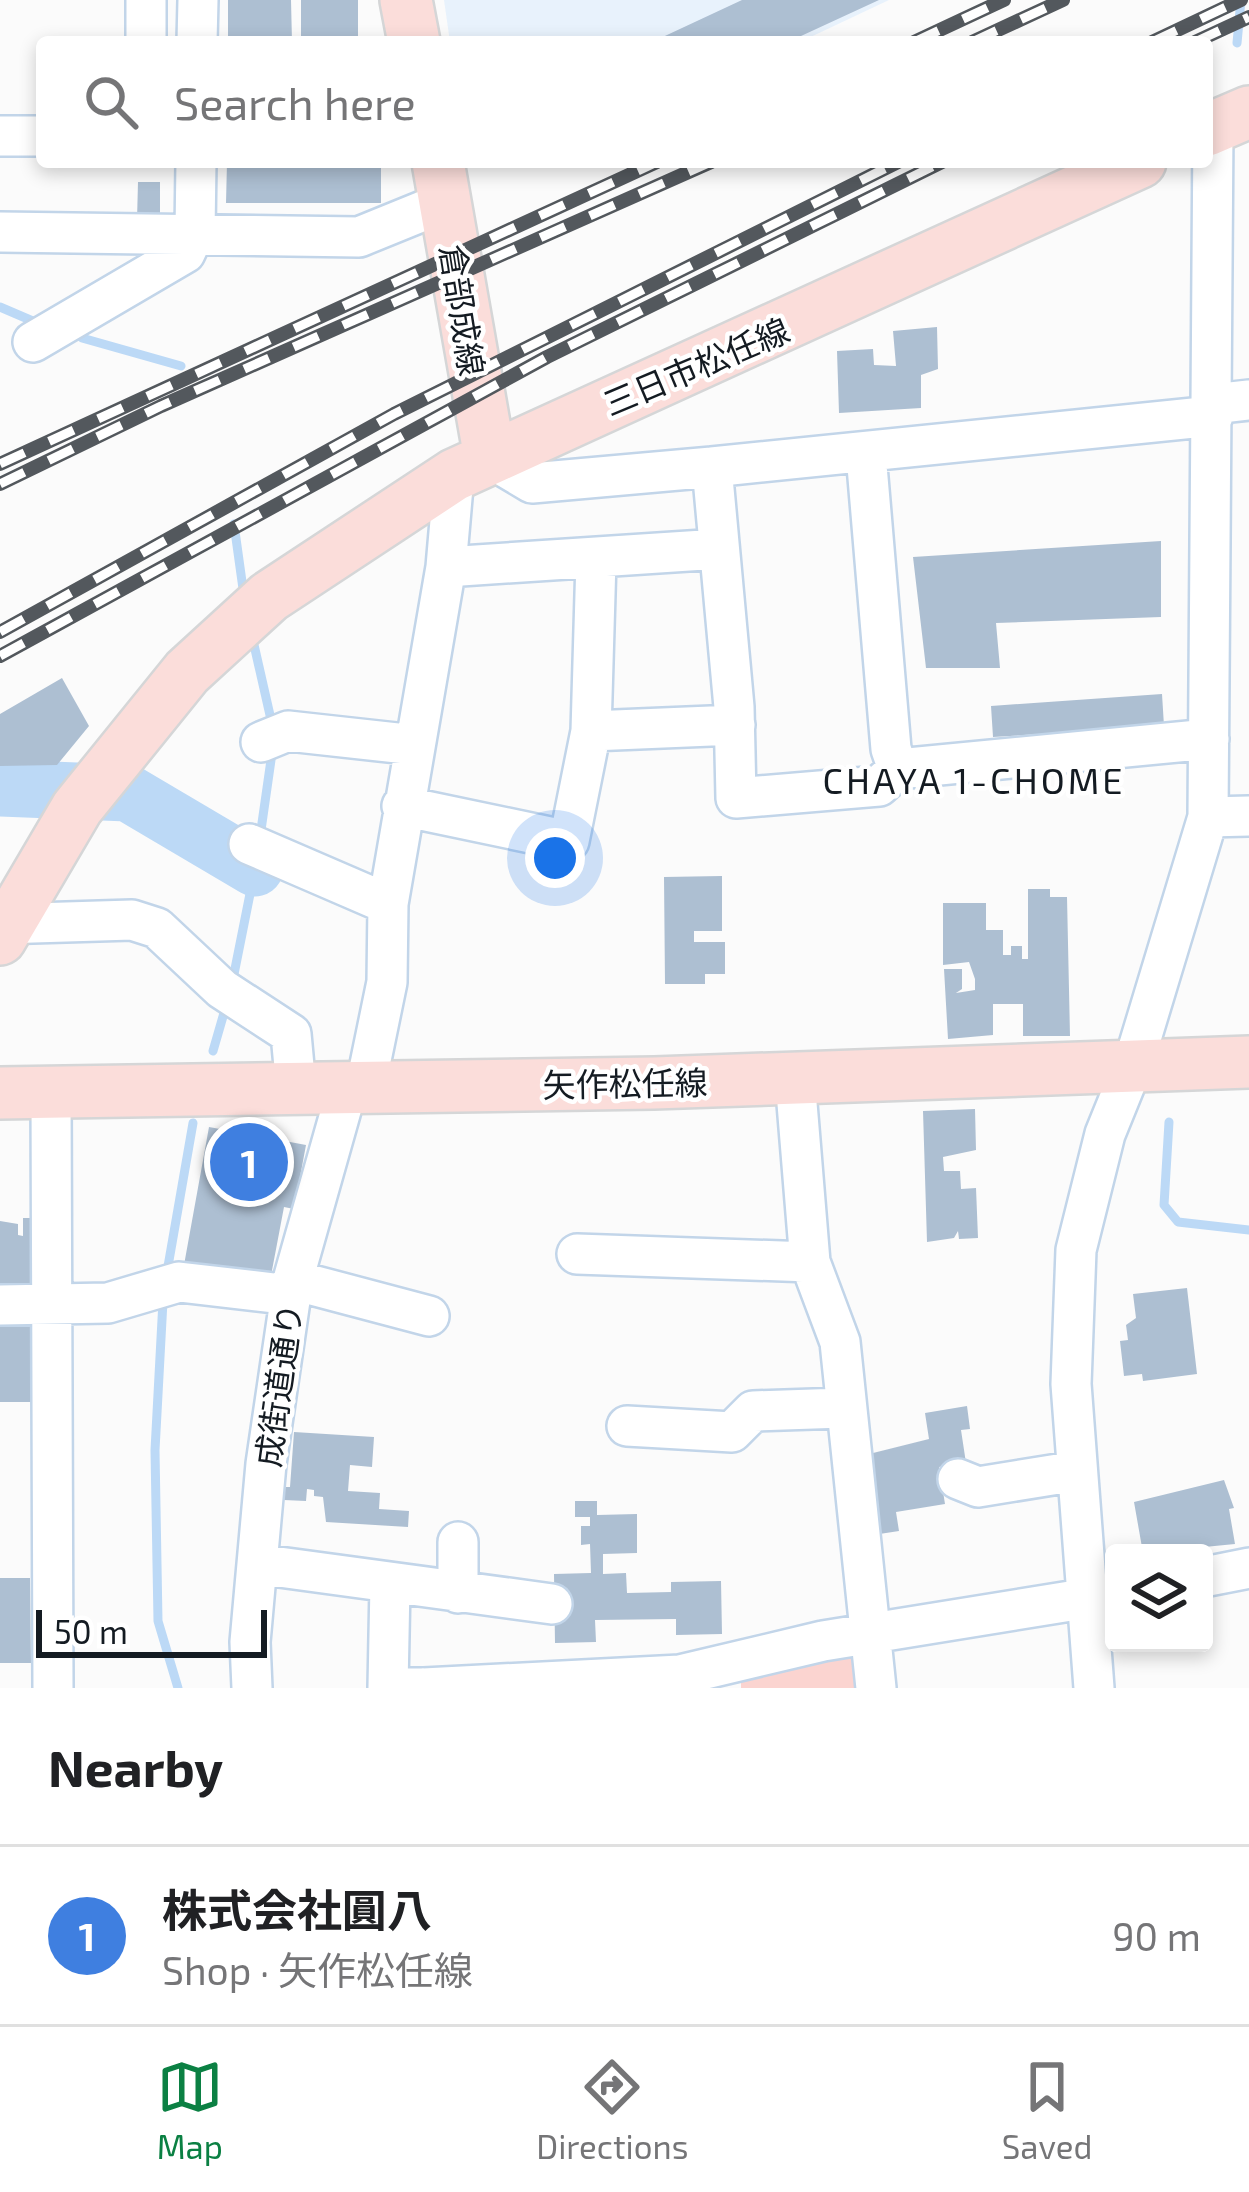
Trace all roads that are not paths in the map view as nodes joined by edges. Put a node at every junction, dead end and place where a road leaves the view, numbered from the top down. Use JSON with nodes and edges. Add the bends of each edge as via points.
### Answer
{"nodes":[{"id":1,"x":146,"y":0,"type":"edge"},
{"id":2,"x":198,"y":0,"type":"edge"},
{"id":3,"x":406,"y":0,"type":"edge"},
{"id":4,"x":146,"y":36,"type":"edge"},
{"id":5,"x":197,"y":36,"type":"edge"},
{"id":6,"x":414,"y":36,"type":"edge"},
{"id":7,"x":1223,"y":123,"type":"edge"},
{"id":8,"x":0,"y":136,"type":"edge"},
{"id":9,"x":36,"y":136,"type":"edge"},
{"id":10,"x":196,"y":168,"type":"edge"},
{"id":11,"x":1127,"y":168,"type":"edge"},
{"id":12,"x":442,"y":182,"type":"edge"},
{"id":13,"x":0,"y":232,"type":"edge"},
{"id":14,"x":195,"y":232,"type":"junction"},
{"id":15,"x":33,"y":342,"type":"dead end"},
{"id":16,"x":1225,"y":407,"type":"edge"},
{"id":17,"x":866,"y":454,"type":"junction"},
{"id":18,"x":472,"y":466,"type":"junction"},
{"id":19,"x":712,"y":467,"type":"junction"},
{"id":20,"x":719,"y":550,"type":"junction"},
{"id":21,"x":596,"y":560,"type":"junction"},
{"id":22,"x":446,"y":566,"type":"junction"},
{"id":23,"x":735,"y":725,"type":"junction"},
{"id":24,"x":591,"y":731,"type":"junction"},
{"id":25,"x":274,"y":737,"type":"dead end"},
{"id":26,"x":1209,"y":739,"type":"junction"},
{"id":27,"x":415,"y":745,"type":"junction"},
{"id":28,"x":898,"y":769,"type":"junction"},
{"id":29,"x":402,"y":806,"type":"junction"},
{"id":30,"x":1208,"y":817,"type":"junction"},
{"id":31,"x":1249,"y":817,"type":"edge"},
{"id":32,"x":258,"y":848,"type":"dead end"},
{"id":33,"x":388,"y":904,"type":"junction"},
{"id":34,"x":3,"y":929,"type":"edge"},
{"id":35,"x":1249,"y":1062,"type":"edge"},
{"id":36,"x":1133,"y":1065,"type":"junction"},
{"id":37,"x":795,"y":1079,"type":"junction"},
{"id":38,"x":296,"y":1088,"type":"junction"},
{"id":39,"x":356,"y":1089,"type":"junction"},
{"id":40,"x":0,"y":1093,"type":"edge"},
{"id":41,"x":51,"y":1093,"type":"junction"},
{"id":42,"x":578,"y":1254,"type":"dead end"},
{"id":43,"x":810,"y":1262,"type":"junction"},
{"id":44,"x":292,"y":1288,"type":"junction"},
{"id":45,"x":54,"y":1304,"type":"junction"},
{"id":46,"x":0,"y":1305,"type":"edge"},
{"id":47,"x":429,"y":1316,"type":"dead end"},
{"id":48,"x":843,"y":1408,"type":"junction"},
{"id":49,"x":627,"y":1426,"type":"dead end"},
{"id":50,"x":1077,"y":1471,"type":"junction"},
{"id":51,"x":958,"y":1479,"type":"dead end"},
{"id":52,"x":458,"y":1541,"type":"dead end"},
{"id":53,"x":257,"y":1564,"type":"junction"},
{"id":54,"x":1249,"y":1568,"type":"edge"},
{"id":55,"x":1213,"y":1575,"type":"edge"},
{"id":56,"x":390,"y":1584,"type":"junction"},
{"id":57,"x":458,"y":1593,"type":"junction"},
{"id":58,"x":1100,"y":1597,"type":"edge"},
{"id":59,"x":553,"y":1604,"type":"dead end"},
{"id":60,"x":874,"y":1636,"type":"junction"},
{"id":61,"x":500,"y":1686,"type":"edge"},
{"id":62,"x":53,"y":1688,"type":"edge"},
{"id":63,"x":252,"y":1688,"type":"edge"},
{"id":64,"x":423,"y":1688,"type":"edge"},
{"id":65,"x":876,"y":1688,"type":"edge"},
{"id":66,"x":1094,"y":1688,"type":"edge"}],
"edges":[{"from":1,"to":4,"type":"street"},
{"from":2,"to":5,"type":"street"},
{"from":3,"to":6,"type":"main road"},
{"from":7,"to":16,"type":"street"},
{"from":8,"to":9,"type":"street"},
{"from":10,"to":14,"type":"street"},
{"from":11,"to":18,"type":"main road","name":"三日市松任線"},
{"from":12,"to":14,"type":"street","via":[[359,237]]},
{"from":12,"to":18,"type":"main road","name":"倉部成線"},
{"from":13,"to":14,"type":"street"},
{"from":14,"to":15,"type":"street","via":[[185,254]]},
{"from":16,"to":17,"type":"street"},
{"from":16,"to":26,"type":"street"},
{"from":17,"to":19,"type":"street"},
{"from":17,"to":28,"type":"street"},
{"from":18,"to":19,"type":"street","via":[[532,483]]},
{"from":18,"to":22,"type":"street","name":"成街道通り"},
{"from":18,"to":34,"type":"main road","name":"三日市松任線","via":[[268,597],[187,672],[77,808]]},
{"from":19,"to":20,"type":"street"},
{"from":20,"to":21,"type":"street"},
{"from":20,"to":23,"type":"street"},
{"from":21,"to":22,"type":"street"},
{"from":21,"to":24,"type":"street"},
{"from":22,"to":27,"type":"street","name":"成街道通り"},
{"from":23,"to":24,"type":"street"},
{"from":23,"to":28,"type":"street","via":[[736,798],[879,786]]},
{"from":24,"to":29,"type":"street","via":[[569,841]]},
{"from":25,"to":27,"type":"street"},
{"from":26,"to":28,"type":"street"},
{"from":26,"to":30,"type":"street"},
{"from":27,"to":29,"type":"street","name":"成街道通り"},
{"from":29,"to":33,"type":"street","name":"成街道通り"},
{"from":30,"to":31,"type":"street"},
{"from":30,"to":36,"type":"street"},
{"from":32,"to":33,"type":"street"},
{"from":33,"to":39,"type":"street","name":"成街道通り","via":[[387,982]]},
{"from":34,"to":38,"type":"street","via":[[131,920],[157,928],[230,995],[291,1034]]},
{"from":35,"to":36,"type":"main road","name":"矢作松任線"},
{"from":36,"to":37,"type":"main road","name":"矢作松任線"},
{"from":36,"to":50,"type":"street","via":[[1105,1134],[1076,1250]]},
{"from":37,"to":39,"type":"main road","name":"矢作松任線"},
{"from":37,"to":43,"type":"street"},
{"from":38,"to":39,"type":"main road","name":"矢作松任線"},
{"from":38,"to":41,"type":"main road","name":"矢作松任線"},
{"from":39,"to":44,"type":"street","name":"成街道通り"},
{"from":40,"to":41,"type":"main road","name":"矢作松任線"},
{"from":41,"to":45,"type":"street"},
{"from":42,"to":43,"type":"street"},
{"from":43,"to":48,"type":"street","via":[[840,1342]]},
{"from":44,"to":45,"type":"street","via":[[166,1286],[108,1303]]},
{"from":44,"to":47,"type":"street"},
{"from":44,"to":53,"type":"street","name":"成街道通り"},
{"from":45,"to":46,"type":"street"},
{"from":45,"to":62,"type":"street"},
{"from":48,"to":49,"type":"street","via":[[753,1411],[731,1432]]},
{"from":48,"to":60,"type":"street"},
{"from":50,"to":51,"type":"street","via":[[978,1487]]},
{"from":50,"to":58,"type":"street"},
{"from":52,"to":57,"type":"street"},
{"from":53,"to":56,"type":"street"},
{"from":53,"to":63,"type":"street","name":"成街道通り"},
{"from":54,"to":55,"type":"street"},
{"from":56,"to":57,"type":"street"},
{"from":56,"to":64,"type":"street","via":[[388,1687]]},
{"from":57,"to":59,"type":"street"},
{"from":58,"to":60,"type":"street"},
{"from":58,"to":66,"type":"street"},
{"from":60,"to":61,"type":"street","via":[[680,1675]]},
{"from":60,"to":65,"type":"street"},
{"from":61,"to":64,"type":"street"}]}
